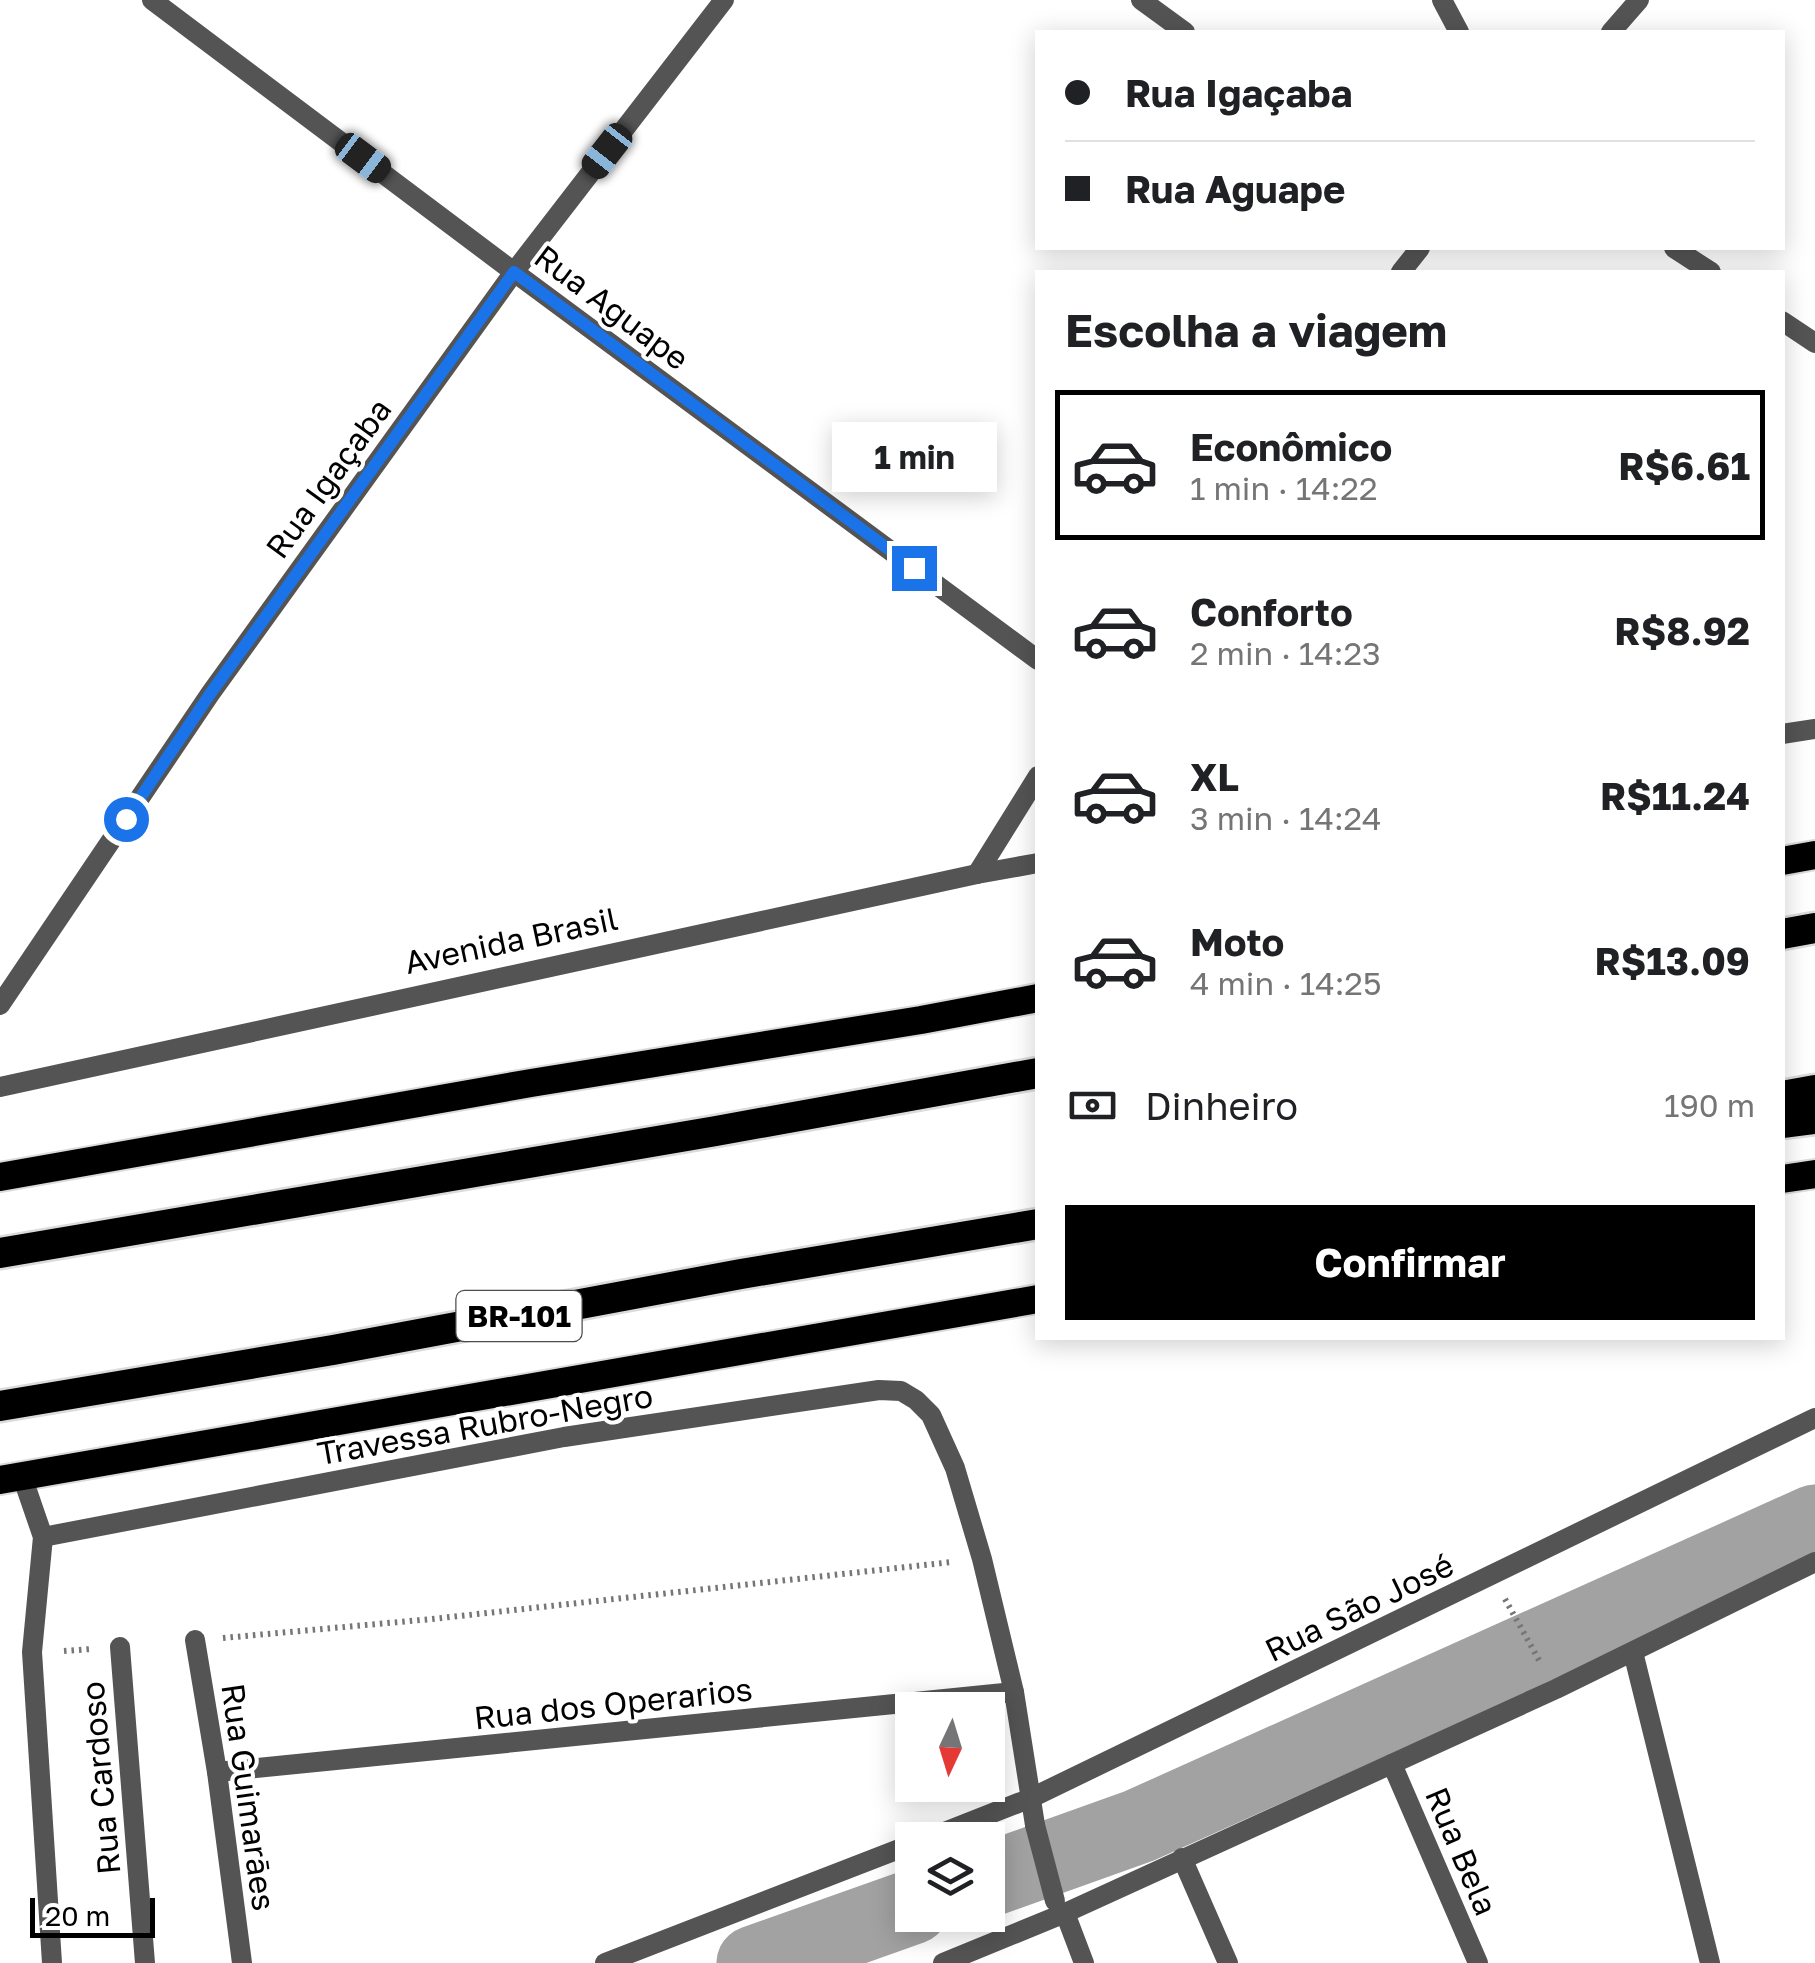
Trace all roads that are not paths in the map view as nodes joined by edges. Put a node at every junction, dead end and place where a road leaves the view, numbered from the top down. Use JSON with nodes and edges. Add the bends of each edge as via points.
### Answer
{"nodes":[{"id":1,"x":152,"y":0,"type":"edge"},
{"id":2,"x":724,"y":0,"type":"edge"},
{"id":3,"x":1140,"y":0,"type":"edge"},
{"id":4,"x":1442,"y":0,"type":"edge"},
{"id":5,"x":1638,"y":0,"type":"edge"},
{"id":6,"x":1182,"y":30,"type":"edge"},
{"id":7,"x":1458,"y":30,"type":"edge"},
{"id":8,"x":1613,"y":30,"type":"edge"},
{"id":9,"x":1418,"y":250,"type":"edge"},
{"id":10,"x":1677,"y":250,"type":"edge"},
{"id":11,"x":1403,"y":270,"type":"edge"},
{"id":12,"x":1708,"y":270,"type":"edge"},
{"id":13,"x":514,"y":272,"type":"junction"},
{"id":14,"x":1785,"y":323,"type":"edge"},
{"id":15,"x":1815,"y":343,"type":"edge"},
{"id":16,"x":1035,"y":658,"type":"edge"},
{"id":17,"x":1815,"y":729,"type":"edge"},
{"id":18,"x":1785,"y":734,"type":"edge"},
{"id":19,"x":1035,"y":781,"type":"edge"},
{"id":20,"x":1815,"y":855,"type":"edge"},
{"id":21,"x":1785,"y":860,"type":"edge"},
{"id":22,"x":1035,"y":864,"type":"edge"},
{"id":23,"x":977,"y":874,"type":"junction"},
{"id":24,"x":1815,"y":928,"type":"edge"},
{"id":25,"x":1785,"y":933,"type":"edge"},
{"id":26,"x":1035,"y":999,"type":"edge"},
{"id":27,"x":0,"y":1005,"type":"edge"},
{"id":28,"x":1035,"y":1074,"type":"edge"},
{"id":29,"x":0,"y":1087,"type":"edge"},
{"id":30,"x":1815,"y":1090,"type":"edge"},
{"id":31,"x":1785,"y":1095,"type":"edge"},
{"id":32,"x":1815,"y":1119,"type":"edge"},
{"id":33,"x":1785,"y":1123,"type":"edge"},
{"id":34,"x":1815,"y":1174,"type":"edge"},
{"id":35,"x":0,"y":1177,"type":"edge"},
{"id":36,"x":1785,"y":1179,"type":"edge"},
{"id":37,"x":1035,"y":1225,"type":"edge"},
{"id":38,"x":0,"y":1253,"type":"edge"},
{"id":39,"x":1035,"y":1300,"type":"edge"},
{"id":40,"x":0,"y":1406,"type":"edge"},
{"id":41,"x":1815,"y":1418,"type":"edge"},
{"id":42,"x":11,"y":1478,"type":"edge"},
{"id":43,"x":43,"y":1537,"type":"junction"},
{"id":44,"x":1815,"y":1562,"type":"edge"},
{"id":45,"x":195,"y":1640,"type":"road end"},
{"id":46,"x":120,"y":1647,"type":"road end"},
{"id":47,"x":1633,"y":1652,"type":"junction"},
{"id":48,"x":1014,"y":1692,"type":"junction"},
{"id":49,"x":1392,"y":1764,"type":"junction"},
{"id":50,"x":217,"y":1772,"type":"junction"},
{"id":51,"x":1031,"y":1798,"type":"junction"},
{"id":52,"x":970,"y":1822,"type":"edge"},
{"id":53,"x":895,"y":1851,"type":"edge"},
{"id":54,"x":1182,"y":1858,"type":"junction"},
{"id":55,"x":1060,"y":1907,"type":"junction"},
{"id":56,"x":52,"y":1963,"type":"edge"},
{"id":57,"x":145,"y":1963,"type":"edge"},
{"id":58,"x":242,"y":1963,"type":"edge"},
{"id":59,"x":606,"y":1963,"type":"edge"},
{"id":60,"x":942,"y":1963,"type":"edge"},
{"id":61,"x":1084,"y":1963,"type":"edge"},
{"id":62,"x":1228,"y":1963,"type":"edge"},
{"id":63,"x":1478,"y":1963,"type":"edge"},
{"id":64,"x":1710,"y":1963,"type":"edge"}],
"edges":[{"from":1,"to":13,"type":"street","name":"Rua Aguape"},
{"from":2,"to":13,"type":"street","name":"Rua Igaçaba"},
{"from":3,"to":6,"type":"street"},
{"from":4,"to":7,"type":"street"},
{"from":5,"to":8,"type":"street"},
{"from":9,"to":11,"type":"street"},
{"from":10,"to":12,"type":"street"},
{"from":13,"to":16,"type":"street","name":"Rua Aguape"},
{"from":13,"to":27,"type":"street","name":"Rua Igaçaba","via":[[210,694]]},
{"from":14,"to":15,"type":"street"},
{"from":17,"to":18,"type":"street"},
{"from":19,"to":23,"type":"street"},
{"from":20,"to":21,"type":"highway"},
{"from":22,"to":23,"type":"street","name":"Avenida Brasil"},
{"from":23,"to":29,"type":"street","name":"Avenida Brasil"},
{"from":24,"to":25,"type":"highway"},
{"from":26,"to":35,"type":"highway"},
{"from":28,"to":38,"type":"highway"},
{"from":30,"to":31,"type":"highway"},
{"from":32,"to":33,"type":"highway"},
{"from":34,"to":36,"type":"highway"},
{"from":37,"to":40,"type":"highway","number":"BR-101"},
{"from":39,"to":42,"type":"highway"},
{"from":41,"to":51,"type":"street","name":"Rua São José"},
{"from":42,"to":43,"type":"street"},
{"from":43,"to":48,"type":"street","name":"Travessa Rubro-Negro","via":[[564,1437],[901,1391],[931,1415],[955,1468]]},
{"from":43,"to":56,"type":"street","via":[[32,1652]]},
{"from":44,"to":47,"type":"street"},
{"from":45,"to":50,"type":"street","name":"Rua Guimarāes"},
{"from":46,"to":57,"type":"street","name":"Rua Cardoso"},
{"from":47,"to":49,"type":"street"},
{"from":47,"to":64,"type":"street"},
{"from":48,"to":50,"type":"street","name":"Rua dos Operarios"},
{"from":48,"to":51,"type":"street"},
{"from":49,"to":54,"type":"street"},
{"from":49,"to":63,"type":"street","name":"Rua Bela"},
{"from":50,"to":58,"type":"street","name":"Rua Guimarāes"},
{"from":51,"to":52,"type":"street","name":"Rua São José"},
{"from":51,"to":55,"type":"street"},
{"from":53,"to":59,"type":"street"},
{"from":54,"to":55,"type":"street"},
{"from":54,"to":62,"type":"street"},
{"from":55,"to":60,"type":"street"},
{"from":55,"to":61,"type":"street"}]}
